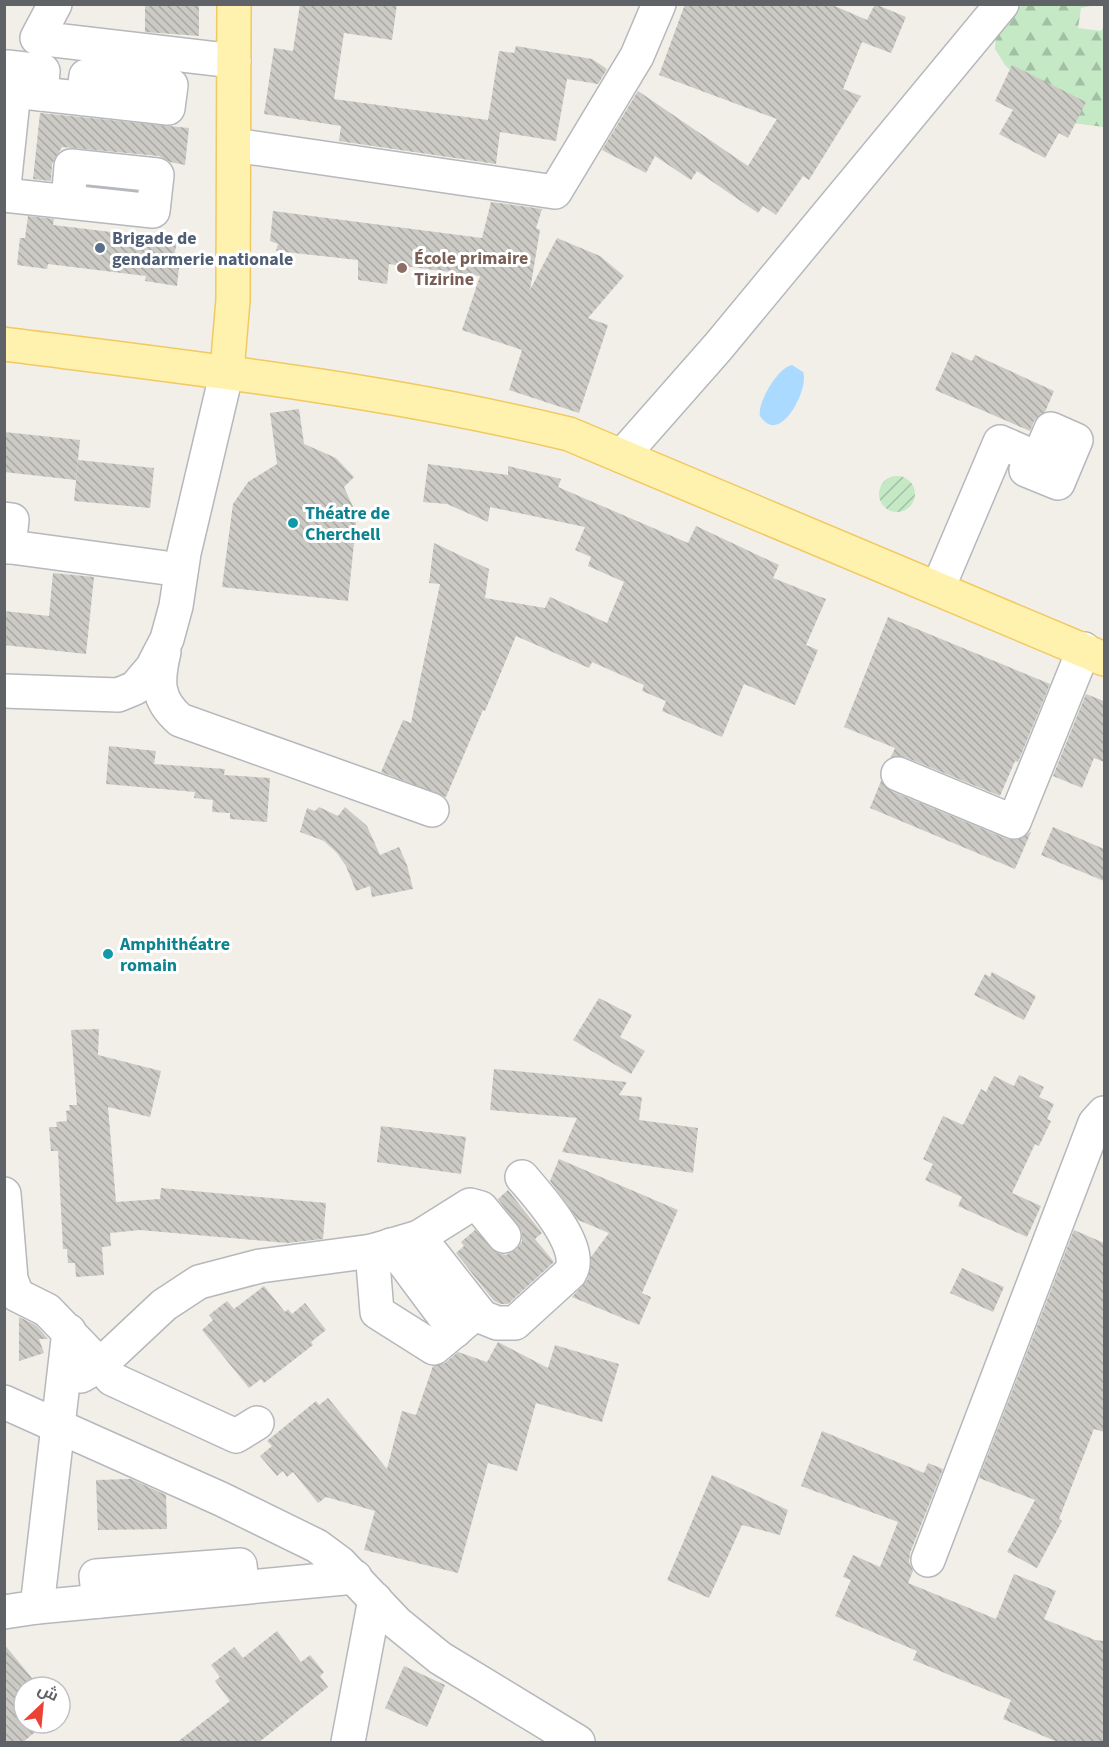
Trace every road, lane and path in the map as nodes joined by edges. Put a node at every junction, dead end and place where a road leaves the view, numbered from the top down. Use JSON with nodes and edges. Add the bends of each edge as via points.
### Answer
{"nodes":[{"id":1,"x":55,"y":4,"type":"edge"},
{"id":2,"x":234,"y":4,"type":"edge"},
{"id":3,"x":658,"y":4,"type":"edge"},
{"id":4,"x":996,"y":6,"type":"edge"},
{"id":5,"x":234,"y":62,"type":"junction"},
{"id":6,"x":83,"y":99,"type":"dead end"},
{"id":7,"x":234,"y":145,"type":"junction"},
{"id":8,"x":4,"y":186,"type":"edge"},
{"id":9,"x":4,"y":195,"type":"edge"},
{"id":10,"x":68,"y":202,"type":"dead end"},
{"id":11,"x":4,"y":344,"type":"edge"},
{"id":12,"x":227,"y":371,"type":"junction"},
{"id":13,"x":622,"y":456,"type":"junction"},
{"id":14,"x":1032,"y":456,"type":"dead end"},
{"id":15,"x":6,"y":538,"type":"edge"},
{"id":16,"x":181,"y":570,"type":"junction"},
{"id":17,"x":938,"y":588,"type":"junction"},
{"id":18,"x":167,"y":639,"type":"junction"},
{"id":19,"x":1094,"y":654,"type":"edge"},
{"id":20,"x":4,"y":691,"type":"edge"},
{"id":21,"x":107,"y":695,"type":"junction"},
{"id":22,"x":180,"y":720,"type":"junction"},
{"id":23,"x":898,"y":774,"type":"dead end"},
{"id":24,"x":432,"y":810,"type":"dead end"},
{"id":25,"x":1104,"y":1113,"type":"edge"},
{"id":26,"x":522,"y":1177,"type":"dead end"},
{"id":27,"x":4,"y":1194,"type":"edge"},
{"id":28,"x":504,"y":1236,"type":"dead end"},
{"id":29,"x":394,"y":1244,"type":"junction"},
{"id":30,"x":466,"y":1322,"type":"junction"},
{"id":31,"x":69,"y":1331,"type":"junction"},
{"id":32,"x":100,"y":1365,"type":"junction"},
{"id":33,"x":64,"y":1386,"type":"junction"},
{"id":34,"x":4,"y":1401,"type":"edge"},
{"id":35,"x":257,"y":1423,"type":"dead end"},
{"id":36,"x":59,"y":1426,"type":"junction"},
{"id":37,"x":928,"y":1560,"type":"dead end"},
{"id":38,"x":365,"y":1588,"type":"junction"},
{"id":39,"x":37,"y":1607,"type":"junction"},
{"id":40,"x":4,"y":1612,"type":"edge"},
{"id":41,"x":348,"y":1743,"type":"edge"},
{"id":42,"x":578,"y":1743,"type":"edge"}],
"edges":[{"from":1,"to":5,"type":"street","via":[[37,38]]},
{"from":2,"to":5,"type":"main road"},
{"from":3,"to":7,"type":"street","via":[[637,56],[555,192]]},
{"from":4,"to":13,"type":"street","via":[[718,347]]},
{"from":5,"to":7,"type":"main road"},
{"from":6,"to":8,"type":"street","via":[[27,93]]},
{"from":7,"to":12,"type":"main road","via":[[233,300]]},
{"from":9,"to":10,"type":"street"},
{"from":11,"to":12,"type":"main road"},
{"from":12,"to":13,"type":"main road","via":[[482,413],[568,434]]},
{"from":12,"to":16,"type":"street"},
{"from":13,"to":17,"type":"main road"},
{"from":14,"to":17,"type":"street","via":[[1000,442]]},
{"from":15,"to":16,"type":"street"},
{"from":16,"to":18,"type":"street"},
{"from":17,"to":19,"type":"main road"},
{"from":18,"to":21,"type":"street","via":[[152,668],[135,688],[118,696]]},
{"from":18,"to":22,"type":"street","via":[[159,692]]},
{"from":19,"to":23,"type":"street","via":[[1014,822]]},
{"from":20,"to":21,"type":"street"},
{"from":21,"to":22,"type":"street"},
{"from":22,"to":24,"type":"street"},
{"from":25,"to":37,"type":"street","via":[[1095,1123]]},
{"from":26,"to":30,"type":"street","via":[[555,1218],[571,1248],[574,1267],[515,1323]]},
{"from":27,"to":31,"type":"street","via":[[15,1290],[21,1298],[44,1307]]},
{"from":28,"to":29,"type":"street","via":[[481,1208],[470,1205]]},
{"from":29,"to":30,"type":"street"},
{"from":29,"to":30,"type":"street","via":[[377,1312],[434,1348]]},
{"from":29,"to":32,"type":"street","via":[[260,1266],[199,1282],[164,1305]]},
{"from":31,"to":32,"type":"street"},
{"from":31,"to":33,"type":"street"},
{"from":32,"to":33,"type":"street"},
{"from":32,"to":35,"type":"street","via":[[112,1379],[236,1436]]},
{"from":33,"to":34,"type":"street","via":[[33,1397]]},
{"from":33,"to":36,"type":"street"},
{"from":34,"to":36,"type":"street"},
{"from":36,"to":38,"type":"street","via":[[309,1542]]},
{"from":36,"to":39,"type":"street"},
{"from":38,"to":39,"type":"street","via":[[243,1587]]},
{"from":38,"to":41,"type":"street"},
{"from":38,"to":42,"type":"street","via":[[397,1623],[440,1658]]},
{"from":39,"to":40,"type":"street"}]}
